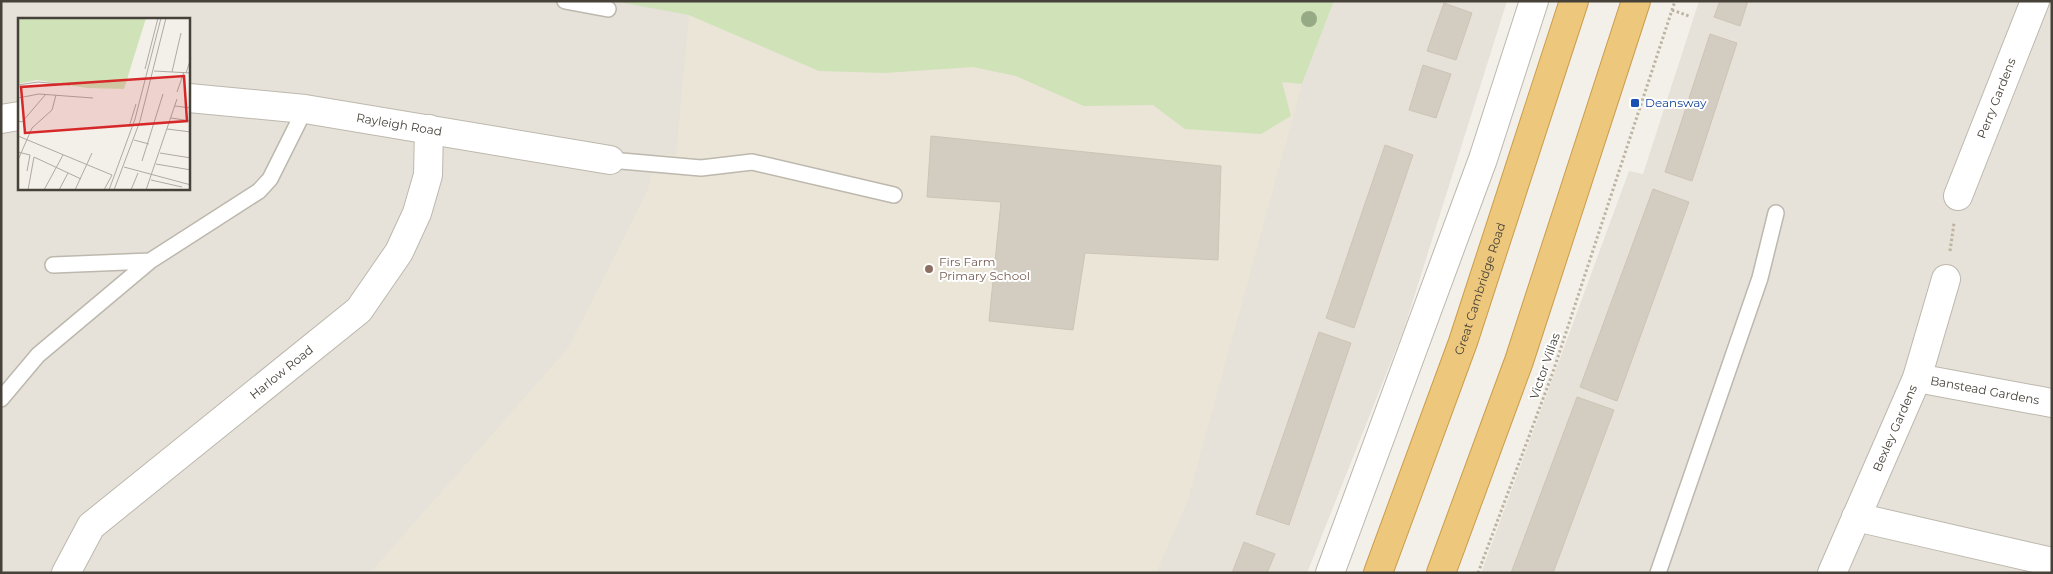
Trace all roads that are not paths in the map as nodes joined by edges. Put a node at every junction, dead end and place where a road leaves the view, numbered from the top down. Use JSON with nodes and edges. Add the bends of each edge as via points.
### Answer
{"nodes":[{"id":1,"x":565,"y":1,"type":"edge"},
{"id":2,"x":1534,"y":1,"type":"edge"},
{"id":3,"x":1574,"y":1,"type":"edge"},
{"id":4,"x":1636,"y":1,"type":"edge"},
{"id":5,"x":2035,"y":1,"type":"edge"},
{"id":6,"x":608,"y":8,"type":"dead end"},
{"id":7,"x":190,"y":98,"type":"edge"},
{"id":8,"x":305,"y":109,"type":"junction"},
{"id":9,"x":18,"y":116,"type":"edge"},
{"id":10,"x":1,"y":120,"type":"edge"},
{"id":11,"x":429,"y":130,"type":"junction"},
{"id":12,"x":1483,"y":159,"type":"junction"},
{"id":13,"x":610,"y":160,"type":"joint"},
{"id":14,"x":1520,"y":171,"type":"junction"},
{"id":15,"x":894,"y":196,"type":"dead end"},
{"id":16,"x":1958,"y":196,"type":"road end"},
{"id":17,"x":1776,"y":213,"type":"dead end"},
{"id":18,"x":150,"y":261,"type":"junction"},
{"id":19,"x":53,"y":265,"type":"dead end"},
{"id":20,"x":1946,"y":279,"type":"road end"},
{"id":21,"x":1917,"y":378,"type":"junction"},
{"id":22,"x":1,"y":399,"type":"edge"},
{"id":23,"x":2052,"y":403,"type":"edge"},
{"id":24,"x":1856,"y":517,"type":"junction"},
{"id":25,"x":2052,"y":562,"type":"edge"},
{"id":26,"x":66,"y":573,"type":"edge"},
{"id":27,"x":1330,"y":573,"type":"edge"},
{"id":28,"x":1378,"y":573,"type":"edge"},
{"id":29,"x":1441,"y":573,"type":"edge"},
{"id":30,"x":1658,"y":573,"type":"edge"},
{"id":31,"x":1832,"y":573,"type":"edge"}],
"edges":[{"from":1,"to":6,"type":"lane"},
{"from":2,"to":12,"type":"street"},
{"from":3,"to":14,"type":"highway","name":"Great Cambridge Road"},
{"from":4,"to":29,"type":"highway","via":[[1519,361]]},
{"from":5,"to":16,"type":"street","name":"Perry Gardens"},
{"from":7,"to":8,"type":"street","name":"Rayleigh Road"},
{"from":8,"to":11,"type":"street","name":"Rayleigh Road"},
{"from":8,"to":18,"type":"lane","via":[[270,178],[259,191]]},
{"from":9,"to":10,"type":"street"},
{"from":11,"to":13,"type":"street","name":"Rayleigh Road"},
{"from":11,"to":26,"type":"street","name":"Harlow Road","via":[[428,175],[417,213],[399,252],[359,310],[91,526]]},
{"from":12,"to":14,"type":"street"},
{"from":12,"to":27,"type":"street"},
{"from":13,"to":15,"type":"lane","via":[[700,168],[752,162]]},
{"from":14,"to":28,"type":"highway","name":"Great Cambridge Road","via":[[1463,342]]},
{"from":17,"to":30,"type":"lane","via":[[1760,278]]},
{"from":18,"to":19,"type":"lane"},
{"from":18,"to":22,"type":"lane","via":[[38,355]]},
{"from":20,"to":21,"type":"street","name":"Bexley Gardens"},
{"from":21,"to":23,"type":"street","name":"Banstead Gardens"},
{"from":21,"to":24,"type":"street","name":"Bexley Gardens"},
{"from":24,"to":25,"type":"street"},
{"from":24,"to":31,"type":"street","name":"Bexley Gardens"}]}
